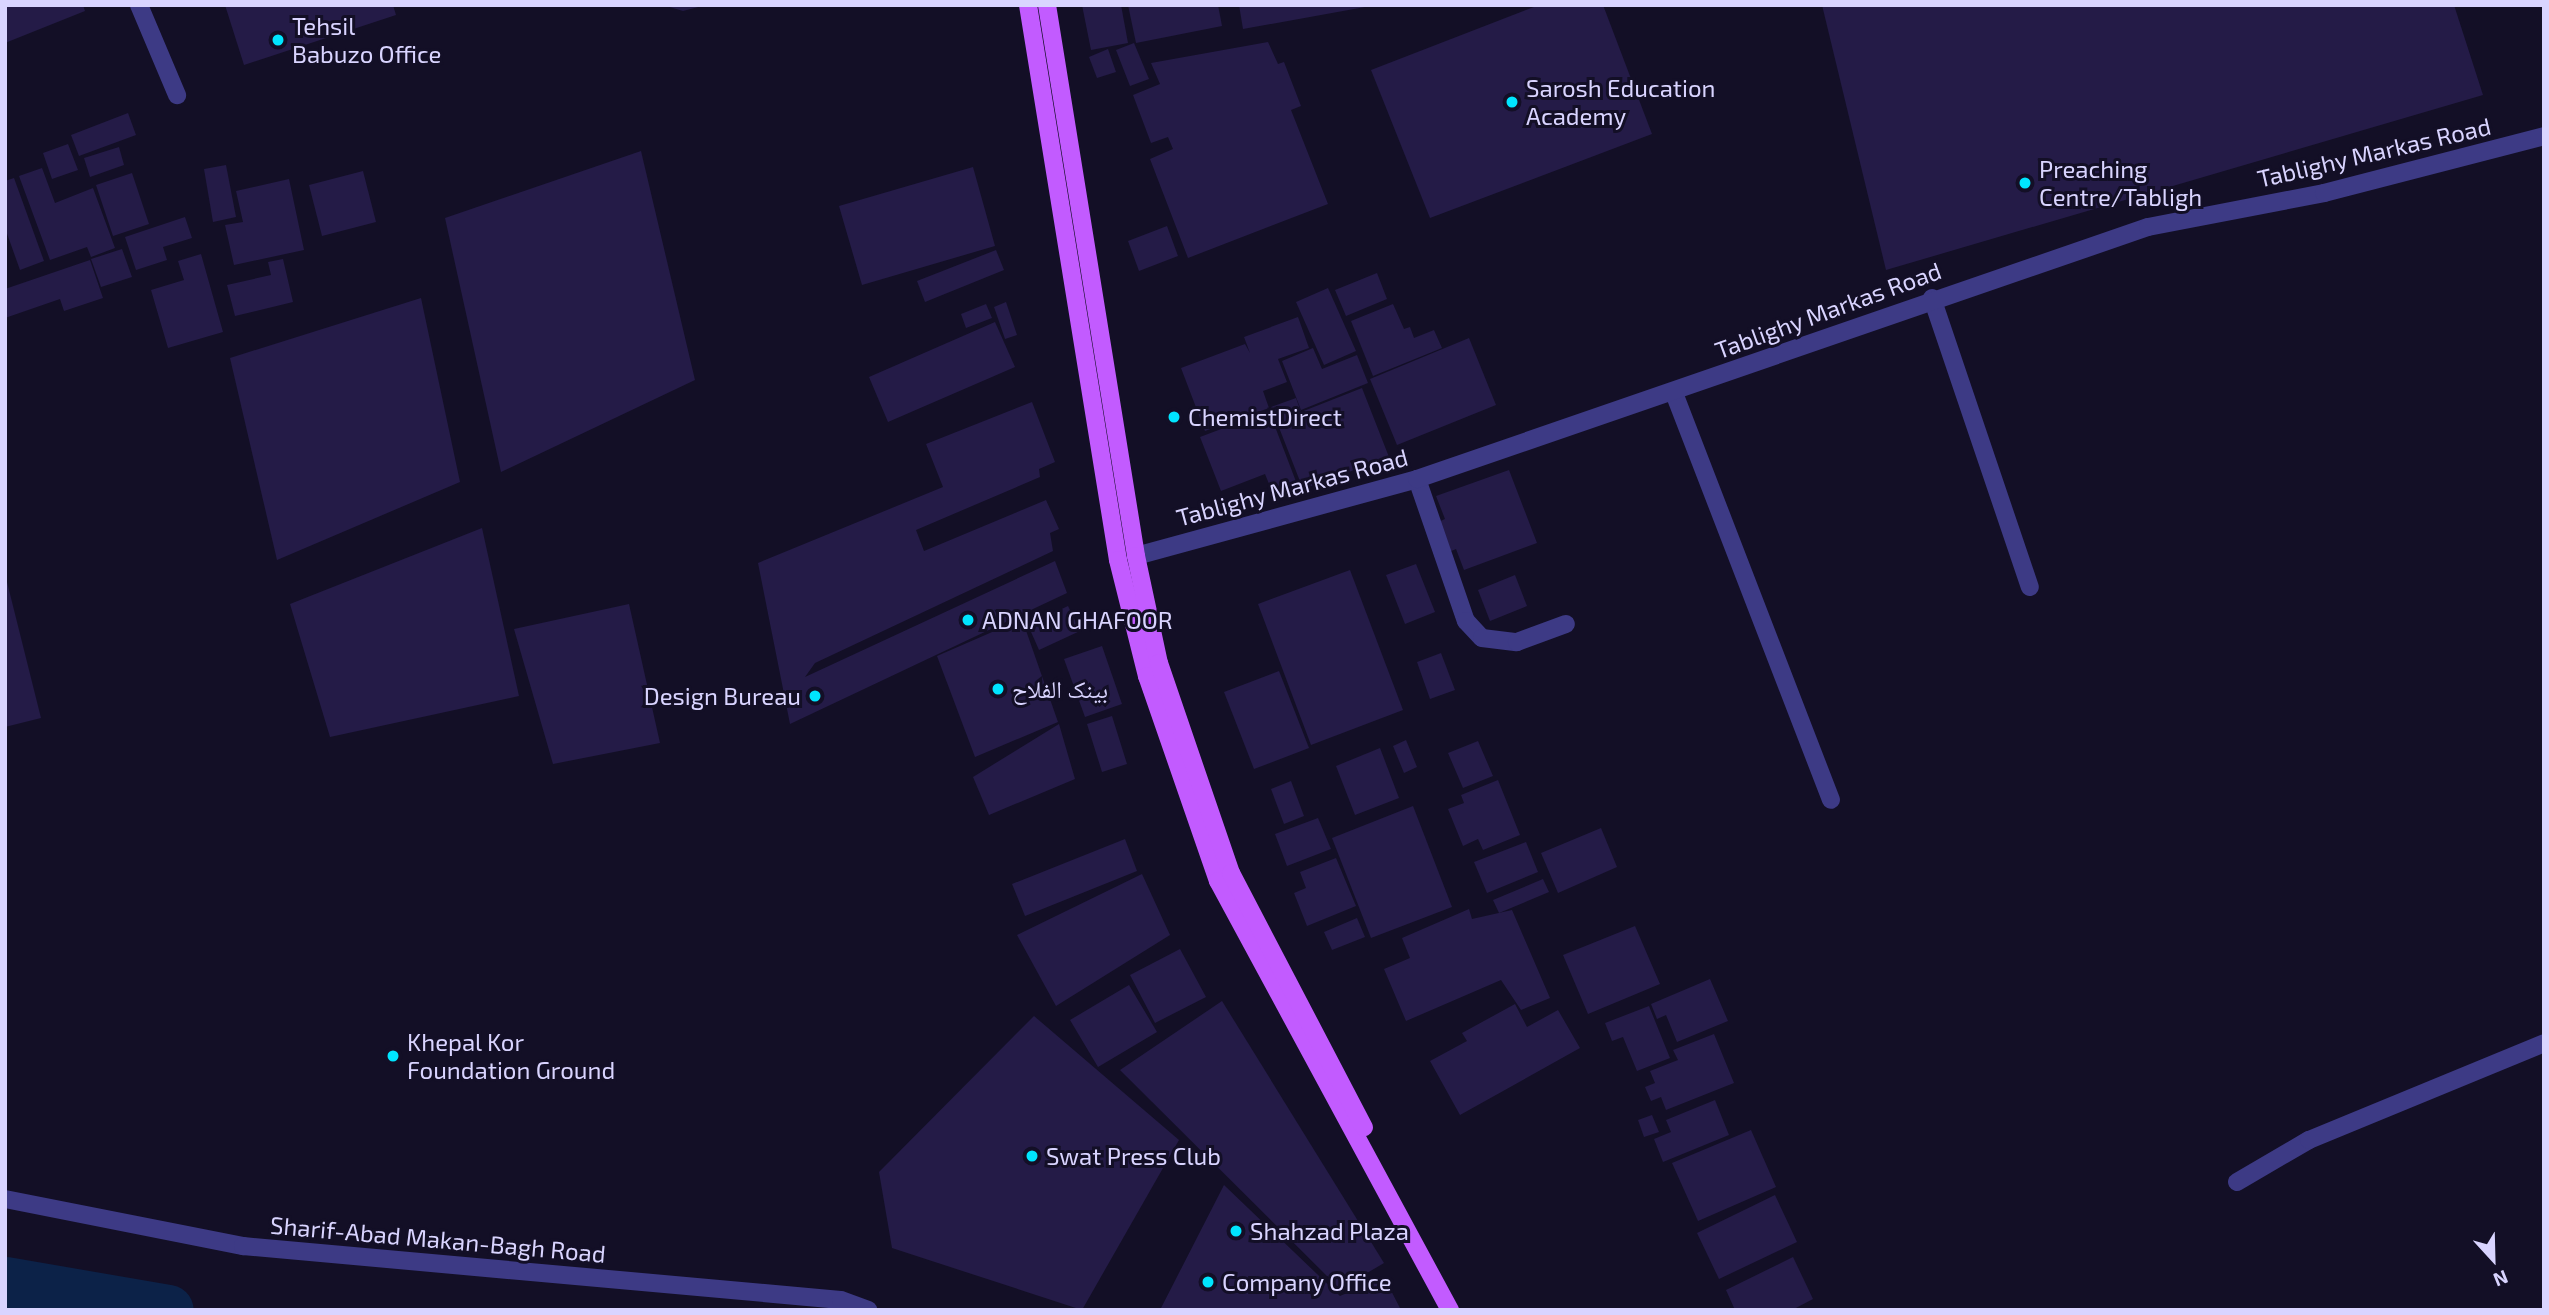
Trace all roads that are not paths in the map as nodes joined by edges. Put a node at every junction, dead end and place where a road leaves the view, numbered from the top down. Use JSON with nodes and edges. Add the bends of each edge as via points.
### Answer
{"nodes":[{"id":1,"x":139,"y":5,"type":"edge"},
{"id":2,"x":1028,"y":5,"type":"edge"},
{"id":3,"x":1047,"y":5,"type":"edge"},
{"id":4,"x":177,"y":95,"type":"dead end"},
{"id":5,"x":2544,"y":136,"type":"edge"},
{"id":6,"x":1931,"y":298,"type":"junction"},
{"id":7,"x":1674,"y":393,"type":"junction"},
{"id":8,"x":1417,"y":479,"type":"junction"},
{"id":9,"x":1136,"y":556,"type":"junction"},
{"id":10,"x":2030,"y":587,"type":"dead end"},
{"id":11,"x":1566,"y":624,"type":"dead end"},
{"id":12,"x":1831,"y":800,"type":"dead end"},
{"id":13,"x":2544,"y":1043,"type":"edge"},
{"id":14,"x":2237,"y":1182,"type":"dead end"},
{"id":15,"x":5,"y":1199,"type":"edge"},
{"id":16,"x":868,"y":1310,"type":"edge"},
{"id":17,"x":1450,"y":1310,"type":"edge"},
{"id":18,"x":1461,"y":1310,"type":"edge"}],
"edges":[{"from":1,"to":4,"type":"street"},
{"from":2,"to":17,"type":"main road","via":[[1118,560],[1147,676],[1218,881]]},
{"from":3,"to":9,"type":"main road"},
{"from":5,"to":6,"type":"street","name":"Tablighy Markas Road","via":[[2324,192],[2148,227]]},
{"from":6,"to":7,"type":"street","name":"Tablighy Markas Road"},
{"from":6,"to":10,"type":"street"},
{"from":7,"to":8,"type":"street","name":"Tablighy Markas Road"},
{"from":7,"to":12,"type":"street"},
{"from":8,"to":9,"type":"street","name":"Tablighy Markas Road"},
{"from":8,"to":11,"type":"street","via":[[1466,621],[1482,638],[1517,642]]},
{"from":9,"to":18,"type":"main road","via":[[1159,663],[1231,873]]},
{"from":13,"to":14,"type":"street","via":[[2309,1140]]},
{"from":15,"to":16,"type":"street","name":"Sharif-Abad Makan-Bagh Road","via":[[243,1246],[841,1300]]}]}
